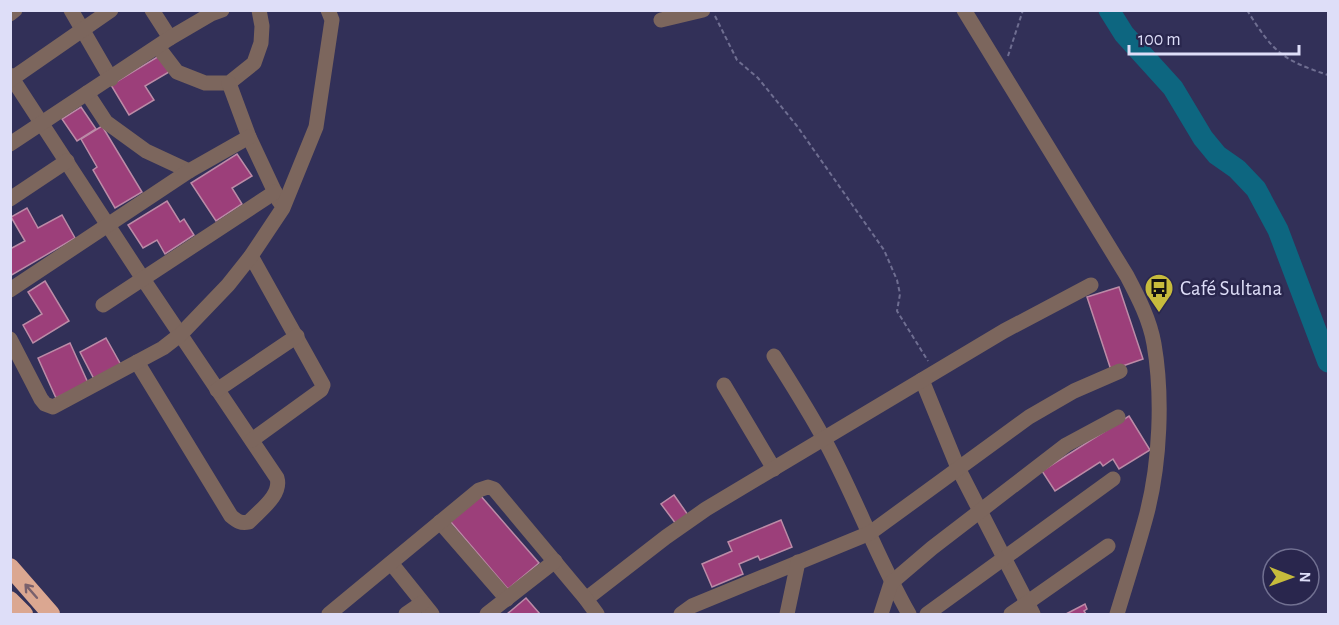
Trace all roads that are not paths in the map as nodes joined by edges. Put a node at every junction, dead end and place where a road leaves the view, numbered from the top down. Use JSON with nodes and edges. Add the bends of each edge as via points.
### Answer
{"nodes":[{"id":1,"x":15,"y":10,"type":"edge"},
{"id":2,"x":71,"y":10,"type":"edge"},
{"id":3,"x":111,"y":10,"type":"edge"},
{"id":4,"x":152,"y":10,"type":"edge"},
{"id":5,"x":222,"y":10,"type":"edge"},
{"id":6,"x":259,"y":10,"type":"edge"},
{"id":7,"x":328,"y":10,"type":"edge"},
{"id":8,"x":703,"y":10,"type":"edge"},
{"id":9,"x":964,"y":10,"type":"edge"},
{"id":10,"x":10,"y":14,"type":"edge"},
{"id":11,"x":661,"y":20,"type":"dead end"},
{"id":12,"x":83,"y":29,"type":"junction"},
{"id":13,"x":164,"y":42,"type":"junction"},
{"id":14,"x":11,"y":78,"type":"edge"},
{"id":15,"x":111,"y":79,"type":"junction"},
{"id":16,"x":229,"y":83,"type":"junction"},
{"id":17,"x":87,"y":93,"type":"junction"},
{"id":18,"x":43,"y":122,"type":"junction"},
{"id":19,"x":249,"y":137,"type":"junction"},
{"id":20,"x":10,"y":144,"type":"edge"},
{"id":21,"x":68,"y":161,"type":"junction"},
{"id":22,"x":189,"y":171,"type":"junction"},
{"id":23,"x":274,"y":192,"type":"junction"},
{"id":24,"x":10,"y":199,"type":"edge"},
{"id":25,"x":283,"y":208,"type":"junction"},
{"id":26,"x":109,"y":226,"type":"junction"},
{"id":27,"x":252,"y":256,"type":"junction"},
{"id":28,"x":143,"y":279,"type":"junction"},
{"id":29,"x":1091,"y":285,"type":"dead end"},
{"id":30,"x":10,"y":290,"type":"edge"},
{"id":31,"x":103,"y":304,"type":"dead end"},
{"id":32,"x":181,"y":334,"type":"junction"},
{"id":33,"x":297,"y":336,"type":"junction"},
{"id":34,"x":10,"y":339,"type":"edge"},
{"id":35,"x":774,"y":356,"type":"dead end"},
{"id":36,"x":137,"y":362,"type":"junction"},
{"id":37,"x":1120,"y":371,"type":"dead end"},
{"id":38,"x":929,"y":376,"type":"junction"},
{"id":39,"x":724,"y":385,"type":"dead end"},
{"id":40,"x":217,"y":390,"type":"junction"},
{"id":41,"x":1118,"y":417,"type":"dead end"},
{"id":42,"x":824,"y":439,"type":"junction"},
{"id":43,"x":252,"y":440,"type":"junction"},
{"id":44,"x":958,"y":468,"type":"junction"},
{"id":45,"x":774,"y":469,"type":"junction"},
{"id":46,"x":1113,"y":479,"type":"dead end"},
{"id":47,"x":980,"y":512,"type":"junction"},
{"id":48,"x":440,"y":522,"type":"junction"},
{"id":49,"x":870,"y":533,"type":"junction"},
{"id":50,"x":1108,"y":546,"type":"dead end"},
{"id":51,"x":1004,"y":557,"type":"junction"},
{"id":52,"x":555,"y":561,"type":"junction"},
{"id":53,"x":798,"y":562,"type":"junction"},
{"id":54,"x":391,"y":563,"type":"junction"},
{"id":55,"x":10,"y":567,"type":"edge"},
{"id":56,"x":891,"y":583,"type":"junction"},
{"id":57,"x":507,"y":599,"type":"junction"},
{"id":58,"x":10,"y":600,"type":"edge"},
{"id":59,"x":422,"y":603,"type":"junction"},
{"id":60,"x":1030,"y":608,"type":"edge"},
{"id":61,"x":589,"y":609,"type":"edge"},
{"id":62,"x":688,"y":612,"type":"edge"},
{"id":63,"x":332,"y":614,"type":"edge"},
{"id":64,"x":24,"y":615,"type":"edge"},
{"id":65,"x":51,"y":615,"type":"edge"},
{"id":66,"x":406,"y":615,"type":"edge"},
{"id":67,"x":432,"y":615,"type":"edge"},
{"id":68,"x":487,"y":615,"type":"edge"},
{"id":69,"x":787,"y":615,"type":"edge"},
{"id":70,"x":881,"y":615,"type":"edge"},
{"id":71,"x":909,"y":615,"type":"edge"},
{"id":72,"x":927,"y":615,"type":"edge"},
{"id":73,"x":1011,"y":615,"type":"edge"},
{"id":74,"x":1117,"y":615,"type":"edge"}],
"edges":[{"from":1,"to":10,"type":"street"},
{"from":2,"to":12,"type":"street"},
{"from":3,"to":12,"type":"street"},
{"from":4,"to":13,"type":"street"},
{"from":5,"to":13,"type":"street"},
{"from":6,"to":16,"type":"street","via":[[261,43],[254,63]]},
{"from":7,"to":25,"type":"street","via":[[332,20],[316,127]]},
{"from":8,"to":11,"type":"street"},
{"from":9,"to":74,"type":"street","via":[[1127,276],[1154,342],[1158,379],[1156,458],[1147,511]]},
{"from":12,"to":14,"type":"street"},
{"from":12,"to":15,"type":"street"},
{"from":13,"to":15,"type":"street"},
{"from":13,"to":16,"type":"street","via":[[177,72],[205,83]]},
{"from":14,"to":18,"type":"street"},
{"from":15,"to":17,"type":"street"},
{"from":16,"to":19,"type":"street"},
{"from":17,"to":18,"type":"street"},
{"from":17,"to":22,"type":"street","via":[[106,122],[146,151]]},
{"from":18,"to":20,"type":"street"},
{"from":18,"to":21,"type":"street"},
{"from":19,"to":22,"type":"street"},
{"from":19,"to":23,"type":"street"},
{"from":21,"to":24,"type":"street"},
{"from":21,"to":26,"type":"street"},
{"from":22,"to":26,"type":"street"},
{"from":23,"to":25,"type":"street"},
{"from":23,"to":28,"type":"street"},
{"from":25,"to":27,"type":"street"},
{"from":26,"to":28,"type":"street"},
{"from":26,"to":30,"type":"street"},
{"from":27,"to":32,"type":"street"},
{"from":27,"to":33,"type":"street"},
{"from":28,"to":31,"type":"street"},
{"from":28,"to":32,"type":"street"},
{"from":29,"to":38,"type":"street"},
{"from":32,"to":36,"type":"street"},
{"from":32,"to":40,"type":"street"},
{"from":33,"to":40,"type":"street"},
{"from":33,"to":43,"type":"street","via":[[323,385],[321,390]]},
{"from":34,"to":36,"type":"street","via":[[41,399],[53,407]]},
{"from":35,"to":42,"type":"street"},
{"from":36,"to":43,"type":"street","via":[[231,516],[244,523],[277,492],[279,485]]},
{"from":37,"to":44,"type":"street","via":[[1029,417]]},
{"from":38,"to":42,"type":"street"},
{"from":38,"to":44,"type":"street"},
{"from":39,"to":45,"type":"street"},
{"from":40,"to":43,"type":"street"},
{"from":41,"to":47,"type":"street","via":[[1066,446]]},
{"from":42,"to":45,"type":"street"},
{"from":42,"to":49,"type":"street"},
{"from":44,"to":47,"type":"street"},
{"from":44,"to":49,"type":"street"},
{"from":45,"to":61,"type":"street","via":[[666,537]]},
{"from":46,"to":51,"type":"street"},
{"from":47,"to":51,"type":"street"},
{"from":47,"to":56,"type":"street"},
{"from":48,"to":52,"type":"street","via":[[479,490],[494,489]]},
{"from":48,"to":54,"type":"street"},
{"from":48,"to":57,"type":"street"},
{"from":49,"to":53,"type":"street"},
{"from":49,"to":56,"type":"street"},
{"from":50,"to":60,"type":"street"},
{"from":51,"to":60,"type":"street"},
{"from":51,"to":72,"type":"street"},
{"from":52,"to":57,"type":"street"},
{"from":52,"to":61,"type":"street"},
{"from":53,"to":62,"type":"street"},
{"from":53,"to":69,"type":"street"},
{"from":54,"to":59,"type":"street"},
{"from":54,"to":63,"type":"street"},
{"from":65,"to":55,"type":"highway","one_way":true},
{"from":56,"to":70,"type":"street"},
{"from":56,"to":71,"type":"street"},
{"from":57,"to":68,"type":"street"},
{"from":58,"to":64,"type":"highway"},
{"from":59,"to":66,"type":"street"},
{"from":59,"to":67,"type":"street"},
{"from":60,"to":73,"type":"street"}]}
